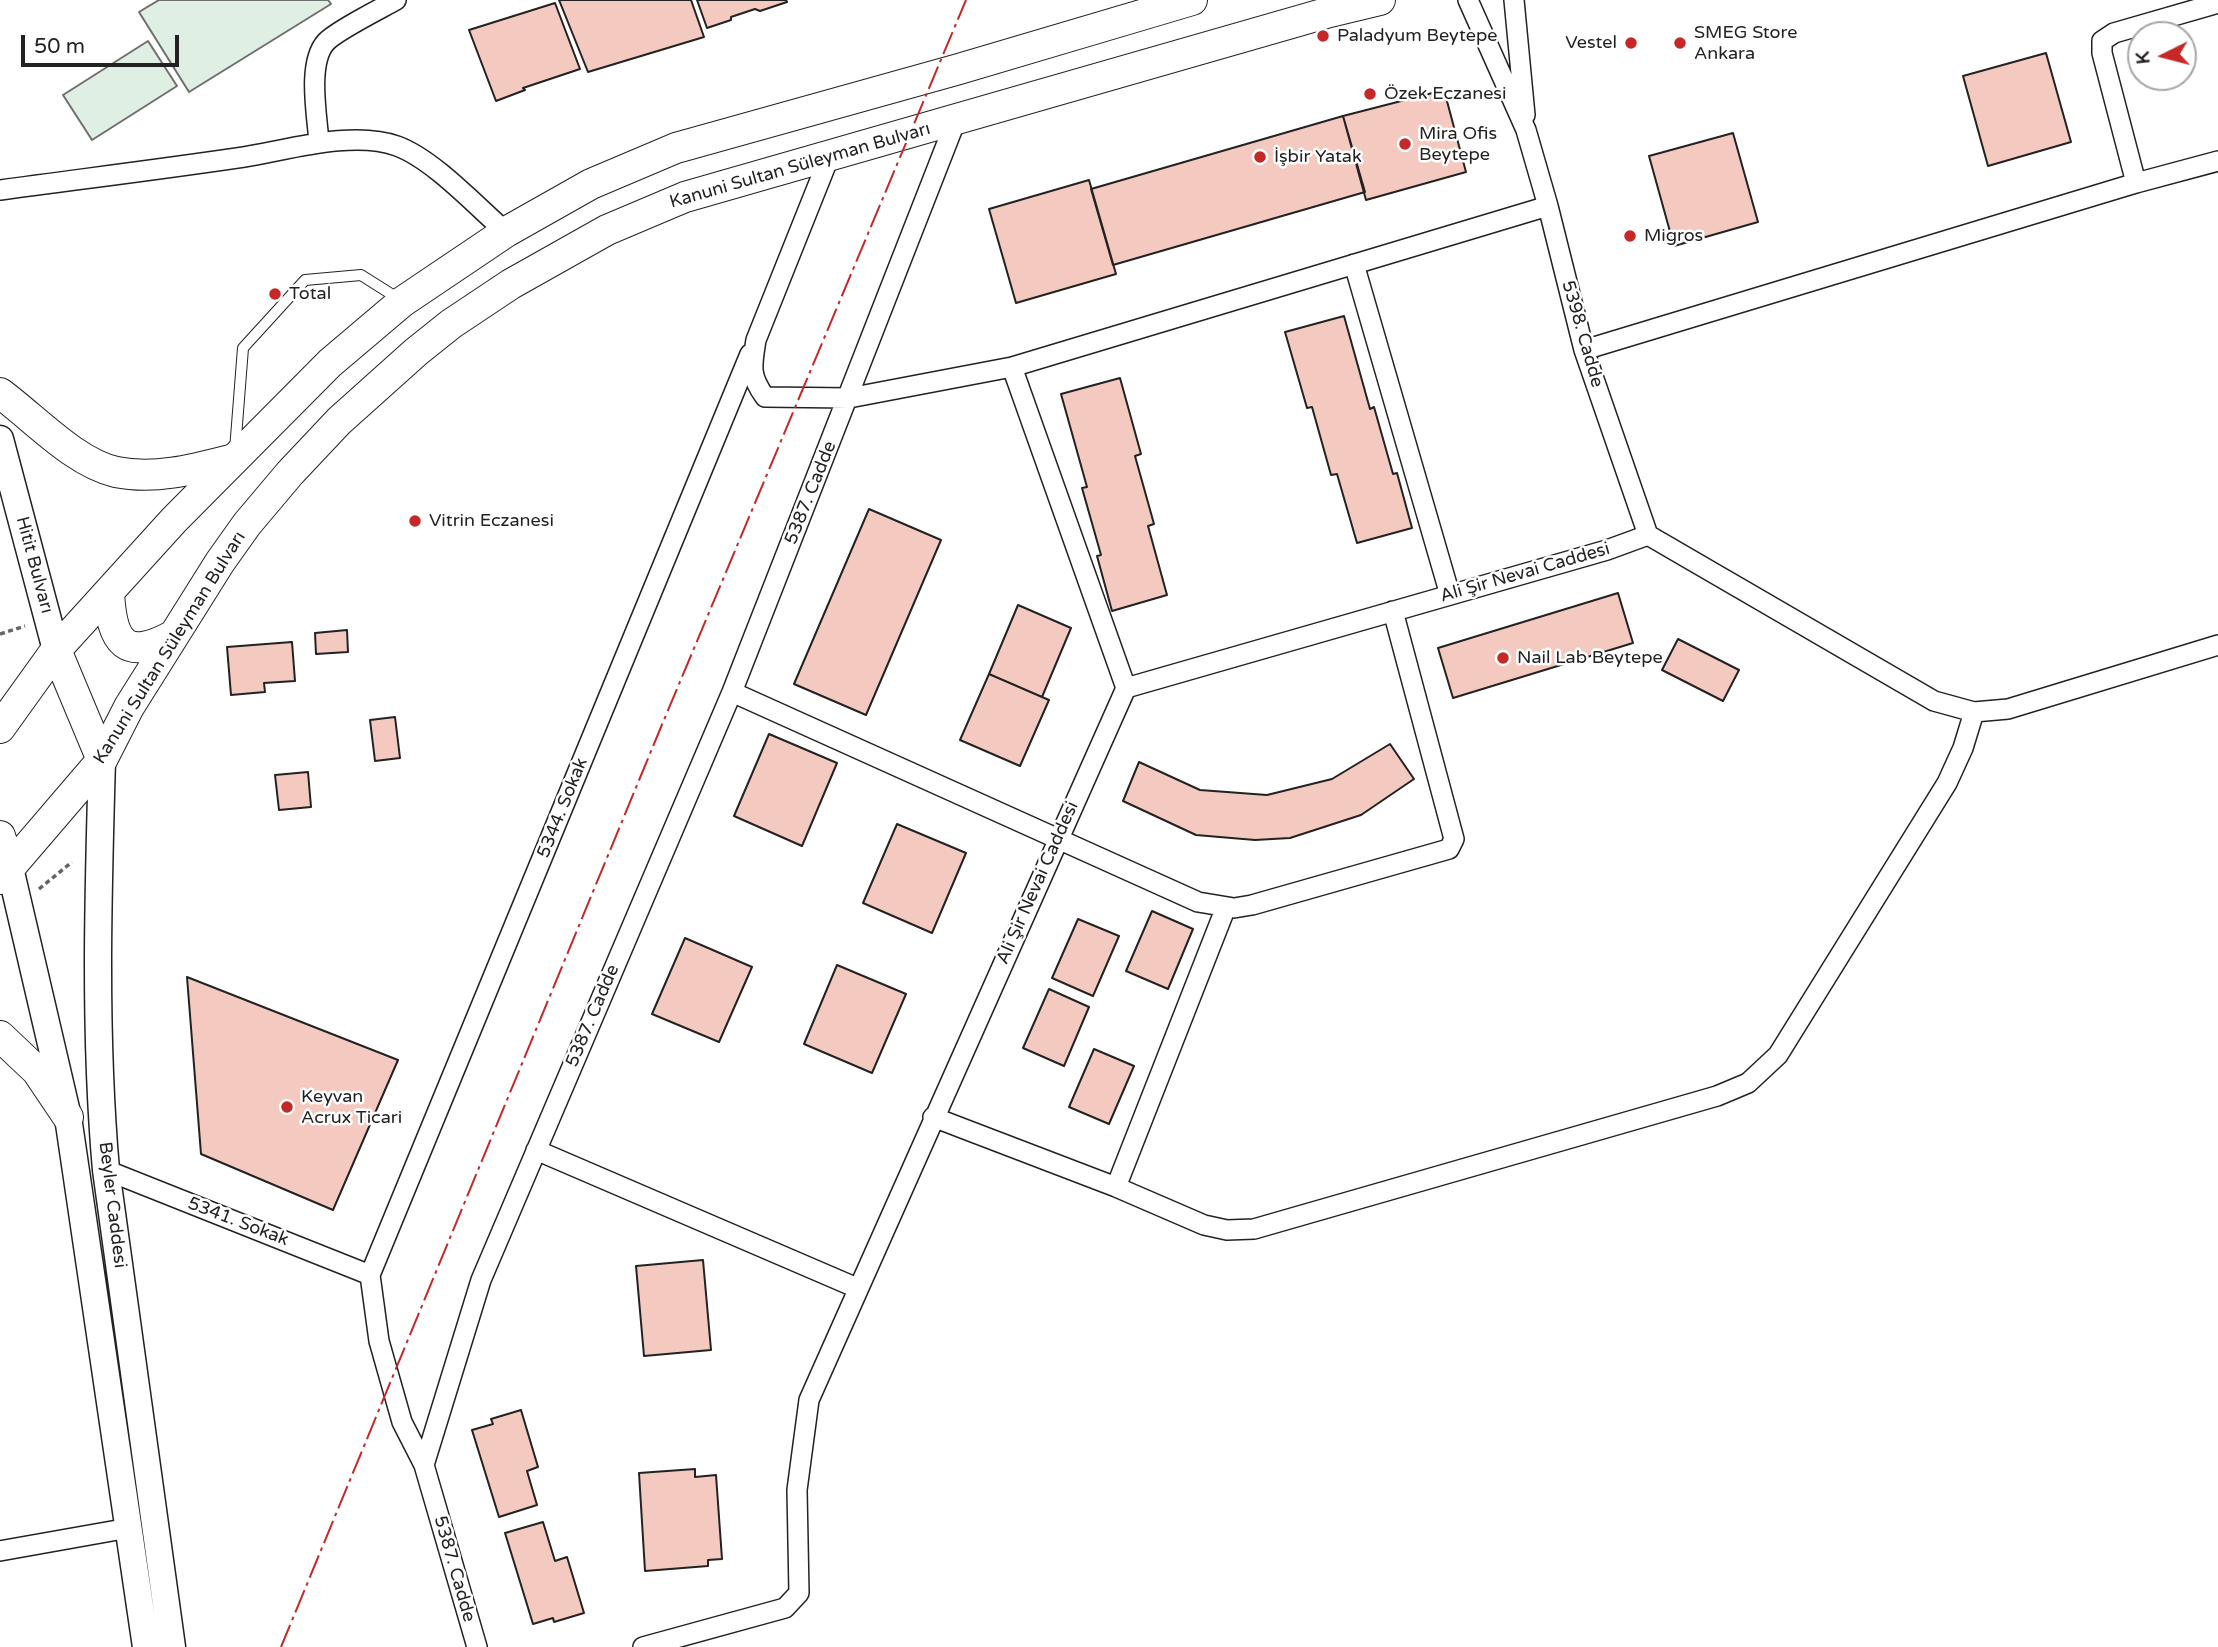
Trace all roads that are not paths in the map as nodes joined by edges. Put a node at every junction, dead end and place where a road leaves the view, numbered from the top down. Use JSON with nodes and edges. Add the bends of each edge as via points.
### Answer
{"nodes":[{"id":1,"x":396,"y":0,"type":"edge"},
{"id":2,"x":1192,"y":0,"type":"edge"},
{"id":3,"x":1380,"y":0,"type":"edge"},
{"id":4,"x":1468,"y":0,"type":"edge"},
{"id":5,"x":1514,"y":0,"type":"edge"},
{"id":6,"x":2218,"y":4,"type":"edge"},
{"id":7,"x":956,"y":121,"type":"junction"},
{"id":8,"x":1526,"y":130,"type":"junction"},
{"id":9,"x":319,"y":142,"type":"junction"},
{"id":10,"x":830,"y":156,"type":"junction"},
{"id":11,"x":2218,"y":161,"type":"edge"},
{"id":12,"x":2136,"y":183,"type":"junction"},
{"id":13,"x":0,"y":190,"type":"edge"},
{"id":14,"x":1548,"y":206,"type":"junction"},
{"id":15,"x":506,"y":232,"type":"junction"},
{"id":16,"x":1354,"y":264,"type":"junction"},
{"id":17,"x":402,"y":302,"type":"junction"},
{"id":18,"x":756,"y":340,"type":"junction"},
{"id":19,"x":1584,"y":350,"type":"junction"},
{"id":20,"x":1012,"y":367,"type":"junction"},
{"id":21,"x":0,"y":393,"type":"edge"},
{"id":22,"x":849,"y":398,"type":"junction"},
{"id":23,"x":0,"y":439,"type":"edge"},
{"id":24,"x":234,"y":459,"type":"junction"},
{"id":25,"x":1648,"y":535,"type":"junction"},
{"id":26,"x":109,"y":593,"type":"junction"},
{"id":27,"x":1450,"y":595,"type":"junction"},
{"id":28,"x":1393,"y":611,"type":"junction"},
{"id":29,"x":174,"y":635,"type":"junction"},
{"id":30,"x":2218,"y":645,"type":"edge"},
{"id":31,"x":56,"y":650,"type":"junction"},
{"id":32,"x":1126,"y":688,"type":"junction"},
{"id":33,"x":732,"y":692,"type":"junction"},
{"id":34,"x":1974,"y":712,"type":"junction"},
{"id":35,"x":0,"y":728,"type":"edge"},
{"id":36,"x":102,"y":760,"type":"junction"},
{"id":37,"x":0,"y":836,"type":"edge"},
{"id":38,"x":1057,"y":840,"type":"junction"},
{"id":39,"x":5,"y":874,"type":"edge"},
{"id":40,"x":1226,"y":907,"type":"junction"},
{"id":41,"x":0,"y":1036,"type":"edge"},
{"id":42,"x":68,"y":1117,"type":"junction"},
{"id":43,"x":933,"y":1117,"type":"junction"},
{"id":44,"x":536,"y":1150,"type":"junction"},
{"id":45,"x":106,"y":1170,"type":"junction"},
{"id":46,"x":1116,"y":1187,"type":"junction"},
{"id":47,"x":370,"y":1275,"type":"junction"},
{"id":48,"x":857,"y":1288,"type":"junction"},
{"id":49,"x":424,"y":1465,"type":"junction"},
{"id":50,"x":129,"y":1528,"type":"junction"},
{"id":51,"x":0,"y":1551,"type":"edge"},
{"id":52,"x":146,"y":1647,"type":"edge"},
{"id":53,"x":172,"y":1647,"type":"edge"},
{"id":54,"x":477,"y":1647,"type":"edge"},
{"id":55,"x":643,"y":1647,"type":"edge"}],
"edges":[{"from":1,"to":9,"type":"street","via":[[327,41],[319,54],[315,72]]},
{"from":2,"to":15,"type":"main road","via":[[676,148],[591,184]]},
{"from":3,"to":7,"type":"main road","name":"Kanuni Sultan Süleyman Bulvarı"},
{"from":4,"to":8,"type":"street","name":"5398. Cadde"},
{"from":5,"to":8,"type":"street","name":"5398. Cadde"},
{"from":6,"to":12,"type":"street","via":[[2113,33],[2102,41]]},
{"from":7,"to":10,"type":"main road","name":"Kanuni Sultan Süleyman Bulvarı"},
{"from":7,"to":22,"type":"street","name":"5387. Cadde"},
{"from":8,"to":14,"type":"street","name":"5398. Cadde"},
{"from":9,"to":13,"type":"street"},
{"from":9,"to":15,"type":"street","via":[[396,145],[425,161]]},
{"from":10,"to":18,"type":"street","name":"5344. Sokak"},
{"from":10,"to":29,"type":"main road","name":"Kanuni Sultan Süleyman Bulvarı","via":[[644,213],[539,267],[451,324],[348,412],[290,473],[247,524]]},
{"from":11,"to":12,"type":"street"},
{"from":12,"to":19,"type":"street"},
{"from":14,"to":16,"type":"street"},
{"from":14,"to":19,"type":"street","name":"5398. Cadde"},
{"from":15,"to":17,"type":"main road"},
{"from":16,"to":20,"type":"street"},
{"from":16,"to":27,"type":"street"},
{"from":17,"to":24,"type":"main road","via":[[330,363]]},
{"from":17,"to":24,"type":"lane","via":[[361,275],[305,280],[243,348]]},
{"from":18,"to":22,"type":"street","via":[[754,383],[765,397]]},
{"from":18,"to":47,"type":"street","name":"5344. Sokak"},
{"from":19,"to":25,"type":"street","name":"5398. Cadde"},
{"from":20,"to":22,"type":"street"},
{"from":20,"to":32,"type":"street"},
{"from":21,"to":24,"type":"main road","via":[[69,448],[114,471],[163,474]]},
{"from":22,"to":33,"type":"street","name":"5387. Cadde"},
{"from":23,"to":31,"type":"main road","name":"Hitit Bulvarı"},
{"from":24,"to":26,"type":"main road"},
{"from":25,"to":27,"type":"street","name":"Ali Şir Nevai Caddesi"},
{"from":25,"to":34,"type":"street","via":[[1934,701]]},
{"from":26,"to":29,"type":"main road","via":[[110,620],[125,643],[152,647]]},
{"from":26,"to":31,"type":"main road"},
{"from":27,"to":28,"type":"street","name":"Ali Şir Nevai Caddesi"},
{"from":28,"to":32,"type":"street","name":"Ali Şir Nevai Caddesi"},
{"from":28,"to":40,"type":"street","via":[[1454,839],[1449,849],[1252,905]]},
{"from":29,"to":36,"type":"main road","name":"Kanuni Sultan Süleyman Bulvarı","via":[[128,707]]},
{"from":30,"to":34,"type":"street","via":[[2008,709]]},
{"from":31,"to":35,"type":"main road"},
{"from":31,"to":36,"type":"main road"},
{"from":32,"to":38,"type":"street","name":"Ali Şir Nevai Caddesi"},
{"from":33,"to":38,"type":"street"},
{"from":33,"to":44,"type":"street","name":"5387. Cadde"},
{"from":34,"to":46,"type":"street","via":[[1947,783],[1778,1055],[1748,1083],[1717,1096],[1254,1229],[1204,1225]]},
{"from":36,"to":39,"type":"main road","name":"Kanuni Sultan Süleyman Bulvarı"},
{"from":36,"to":45,"type":"main road","name":"Beyler Caddesi","via":[[97,929],[99,1097]]},
{"from":37,"to":39,"type":"main road"},
{"from":38,"to":40,"type":"street","via":[[1198,902]]},
{"from":38,"to":43,"type":"street","name":"Ali Şir Nevai Caddesi"},
{"from":39,"to":42,"type":"main road","name":"Beyler Caddesi"},
{"from":40,"to":46,"type":"street"},
{"from":41,"to":42,"type":"main road","via":[[37,1071]]},
{"from":42,"to":50,"type":"main road","name":"Beyler Caddesi"},
{"from":43,"to":46,"type":"street"},
{"from":43,"to":48,"type":"street","name":"Ali Şir Nevai Caddesi"},
{"from":44,"to":48,"type":"street"},
{"from":44,"to":49,"type":"street","name":"5387. Cadde","via":[[481,1280]]},
{"from":45,"to":47,"type":"street","name":"5341. Sokak"},
{"from":45,"to":53,"type":"main road","name":"Beyler Caddesi"},
{"from":47,"to":49,"type":"street","via":[[379,1341],[402,1422]]},
{"from":48,"to":55,"type":"street","name":"Ali Şir Nevai Caddesi","via":[[809,1400],[797,1490],[799,1592],[785,1608]]},
{"from":49,"to":54,"type":"street","name":"5387. Cadde"},
{"from":50,"to":51,"type":"street"},
{"from":50,"to":52,"type":"main road","name":"Beyler Caddesi"}]}
